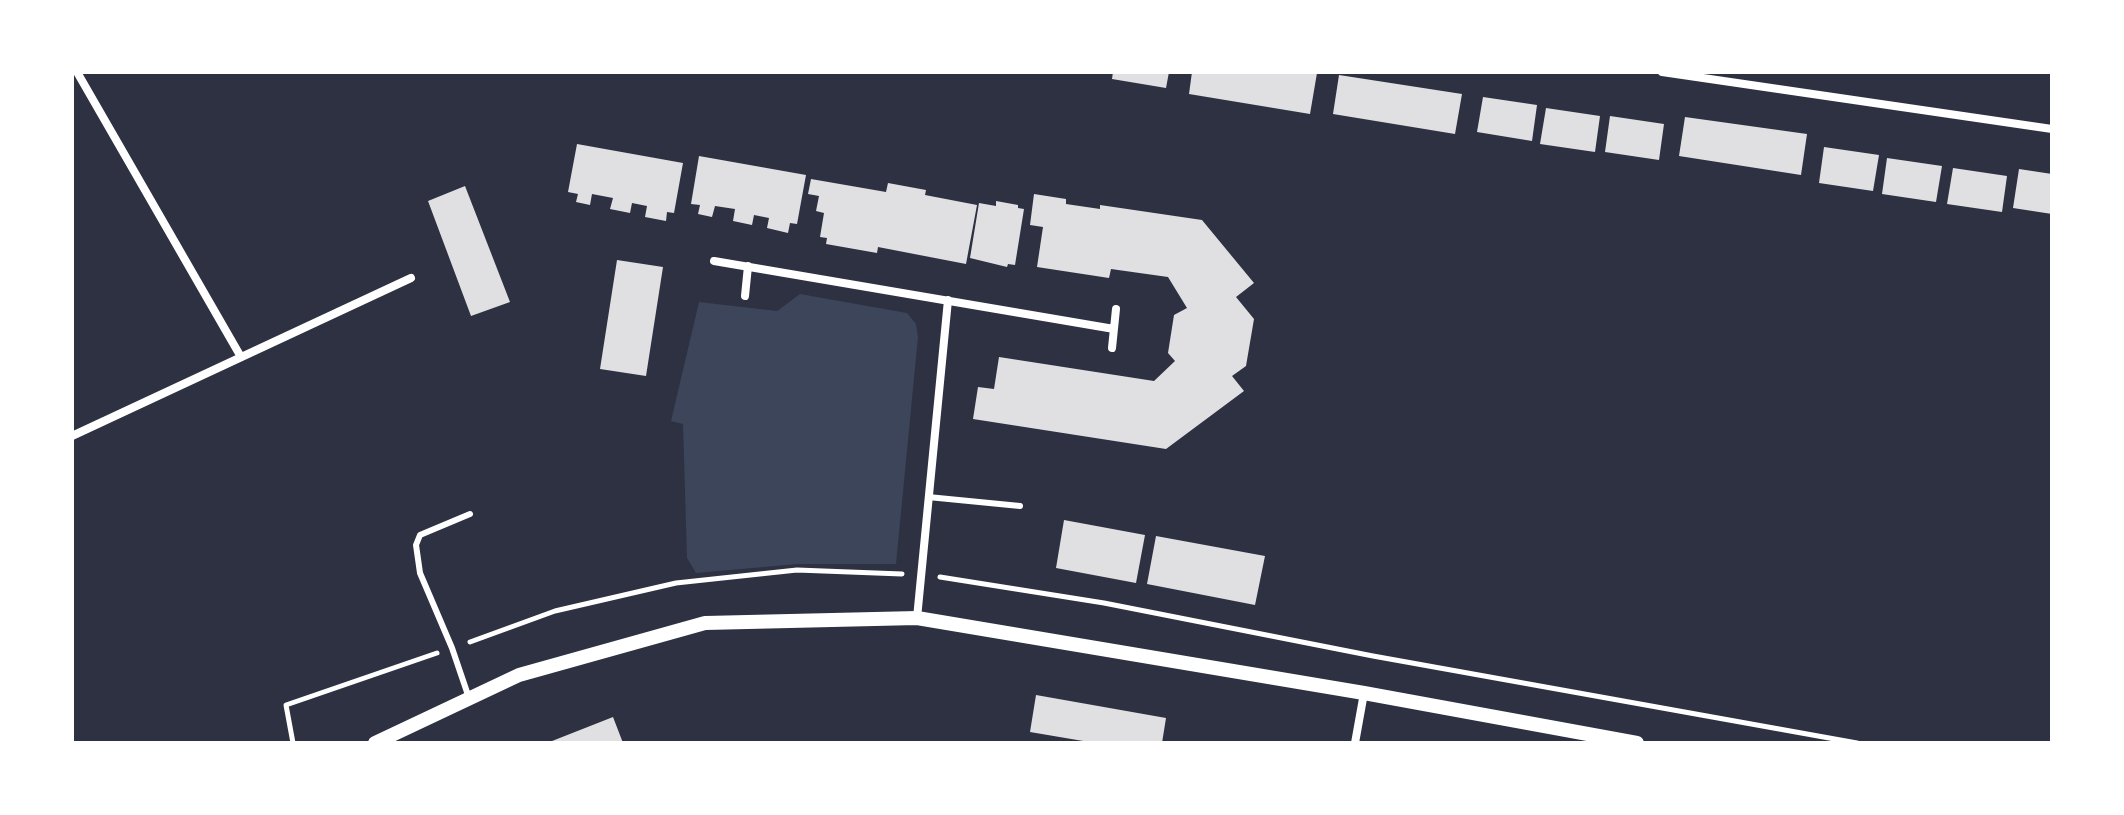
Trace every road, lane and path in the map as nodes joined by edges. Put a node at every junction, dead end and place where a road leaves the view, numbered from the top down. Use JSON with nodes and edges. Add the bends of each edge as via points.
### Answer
{"nodes":[{"id":1,"x":77,"y":72,"type":"edge"},
{"id":2,"x":1662,"y":72,"type":"edge"},
{"id":3,"x":2052,"y":129,"type":"edge"},
{"id":4,"x":714,"y":261,"type":"dead end"},
{"id":5,"x":748,"y":266,"type":"junction"},
{"id":6,"x":411,"y":278,"type":"dead end"},
{"id":7,"x":745,"y":296,"type":"dead end"},
{"id":8,"x":948,"y":300,"type":"junction"},
{"id":9,"x":1116,"y":309,"type":"dead end"},
{"id":10,"x":1114,"y":329,"type":"junction"},
{"id":11,"x":1112,"y":348,"type":"dead end"},
{"id":12,"x":241,"y":357,"type":"junction"},
{"id":13,"x":72,"y":436,"type":"edge"},
{"id":14,"x":928,"y":497,"type":"junction"},
{"id":15,"x":1020,"y":506,"type":"dead end"},
{"id":16,"x":470,"y":514,"type":"dead end"},
{"id":17,"x":917,"y":618,"type":"junction"},
{"id":18,"x":1364,"y":693,"type":"junction"},
{"id":19,"x":469,"y":698,"type":"junction"},
{"id":20,"x":375,"y":743,"type":"edge"},
{"id":21,"x":1355,"y":743,"type":"edge"},
{"id":22,"x":1637,"y":743,"type":"edge"}],
"edges":[{"from":1,"to":12,"type":"street"},
{"from":2,"to":3,"type":"street"},
{"from":4,"to":5,"type":"street"},
{"from":5,"to":7,"type":"street"},
{"from":5,"to":8,"type":"street"},
{"from":6,"to":12,"type":"street"},
{"from":8,"to":10,"type":"street"},
{"from":8,"to":14,"type":"street"},
{"from":9,"to":10,"type":"street"},
{"from":10,"to":11,"type":"street"},
{"from":12,"to":13,"type":"street"},
{"from":14,"to":15,"type":"lane"},
{"from":14,"to":17,"type":"street"},
{"from":16,"to":19,"type":"lane","via":[[420,535],[416,545],[420,573]]},
{"from":17,"to":18,"type":"street"},
{"from":17,"to":19,"type":"street","via":[[705,623],[519,675]]},
{"from":18,"to":21,"type":"street"},
{"from":18,"to":22,"type":"street"},
{"from":19,"to":20,"type":"street"}]}
